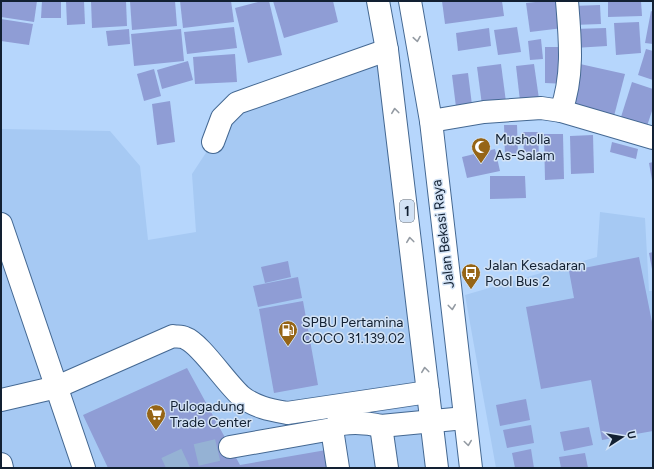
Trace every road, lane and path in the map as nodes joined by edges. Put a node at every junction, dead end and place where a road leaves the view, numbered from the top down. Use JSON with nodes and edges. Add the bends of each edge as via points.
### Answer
{"nodes":[{"id":1,"x":378,"y":1,"type":"edge"},
{"id":2,"x":410,"y":1,"type":"edge"},
{"id":3,"x":567,"y":1,"type":"edge"},
{"id":4,"x":387,"y":50,"type":"junction"},
{"id":5,"x":561,"y":111,"type":"junction"},
{"id":6,"x":430,"y":121,"type":"junction"},
{"id":7,"x":651,"y":131,"type":"edge"},
{"id":8,"x":214,"y":142,"type":"dead end"},
{"id":9,"x":1,"y":224,"type":"edge"},
{"id":10,"x":57,"y":387,"type":"junction"},
{"id":11,"x":428,"y":392,"type":"junction"},
{"id":12,"x":1,"y":400,"type":"edge"},
{"id":13,"x":464,"y":418,"type":"junction"},
{"id":14,"x":432,"y":422,"type":"junction"},
{"id":15,"x":381,"y":426,"type":"junction"},
{"id":16,"x":332,"y":428,"type":"junction"},
{"id":17,"x":230,"y":447,"type":"tunnel mouth"},
{"id":18,"x":1,"y":464,"type":"edge"},
{"id":19,"x":2,"y":468,"type":"edge"},
{"id":20,"x":84,"y":468,"type":"edge"},
{"id":21,"x":338,"y":468,"type":"edge"},
{"id":22,"x":387,"y":468,"type":"edge"},
{"id":23,"x":437,"y":468,"type":"edge"},
{"id":24,"x":471,"y":468,"type":"edge"}],
"edges":[{"from":1,"to":4,"type":"main road","number":"1"},
{"from":2,"to":6,"type":"main road","name":"Jalan Bekasi Raya","one_way":true},
{"from":3,"to":5,"type":"main road","via":[[570,55],[568,88]]},
{"from":4,"to":8,"type":"main road","via":[[237,103],[222,118]]},
{"from":11,"to":4,"type":"main road","number":"1","one_way":true},
{"from":5,"to":6,"type":"main road","via":[[541,108],[484,112]]},
{"from":5,"to":7,"type":"main road"},
{"from":6,"to":13,"type":"main road","name":"Jalan Bekasi Raya","one_way":true},
{"from":9,"to":10,"type":"main road"},
{"from":10,"to":11,"type":"main road","via":[[173,336],[186,338],[242,397],[264,408],[287,412]]},
{"from":10,"to":12,"type":"main road"},
{"from":10,"to":20,"type":"main road"},
{"from":11,"to":14,"type":"main road","number":"1"},
{"from":13,"to":14,"type":"main road"},
{"from":13,"to":24,"type":"main road","name":"Jalan Bekasi Raya","one_way":true},
{"from":14,"to":15,"type":"main road"},
{"from":14,"to":23,"type":"main road","number":"1"},
{"from":15,"to":16,"type":"main road","via":[[370,423],[336,425]]},
{"from":15,"to":22,"type":"main road"},
{"from":16,"to":17,"type":"main road"},
{"from":16,"to":21,"type":"main road"},
{"from":18,"to":19,"type":"main road"}]}
